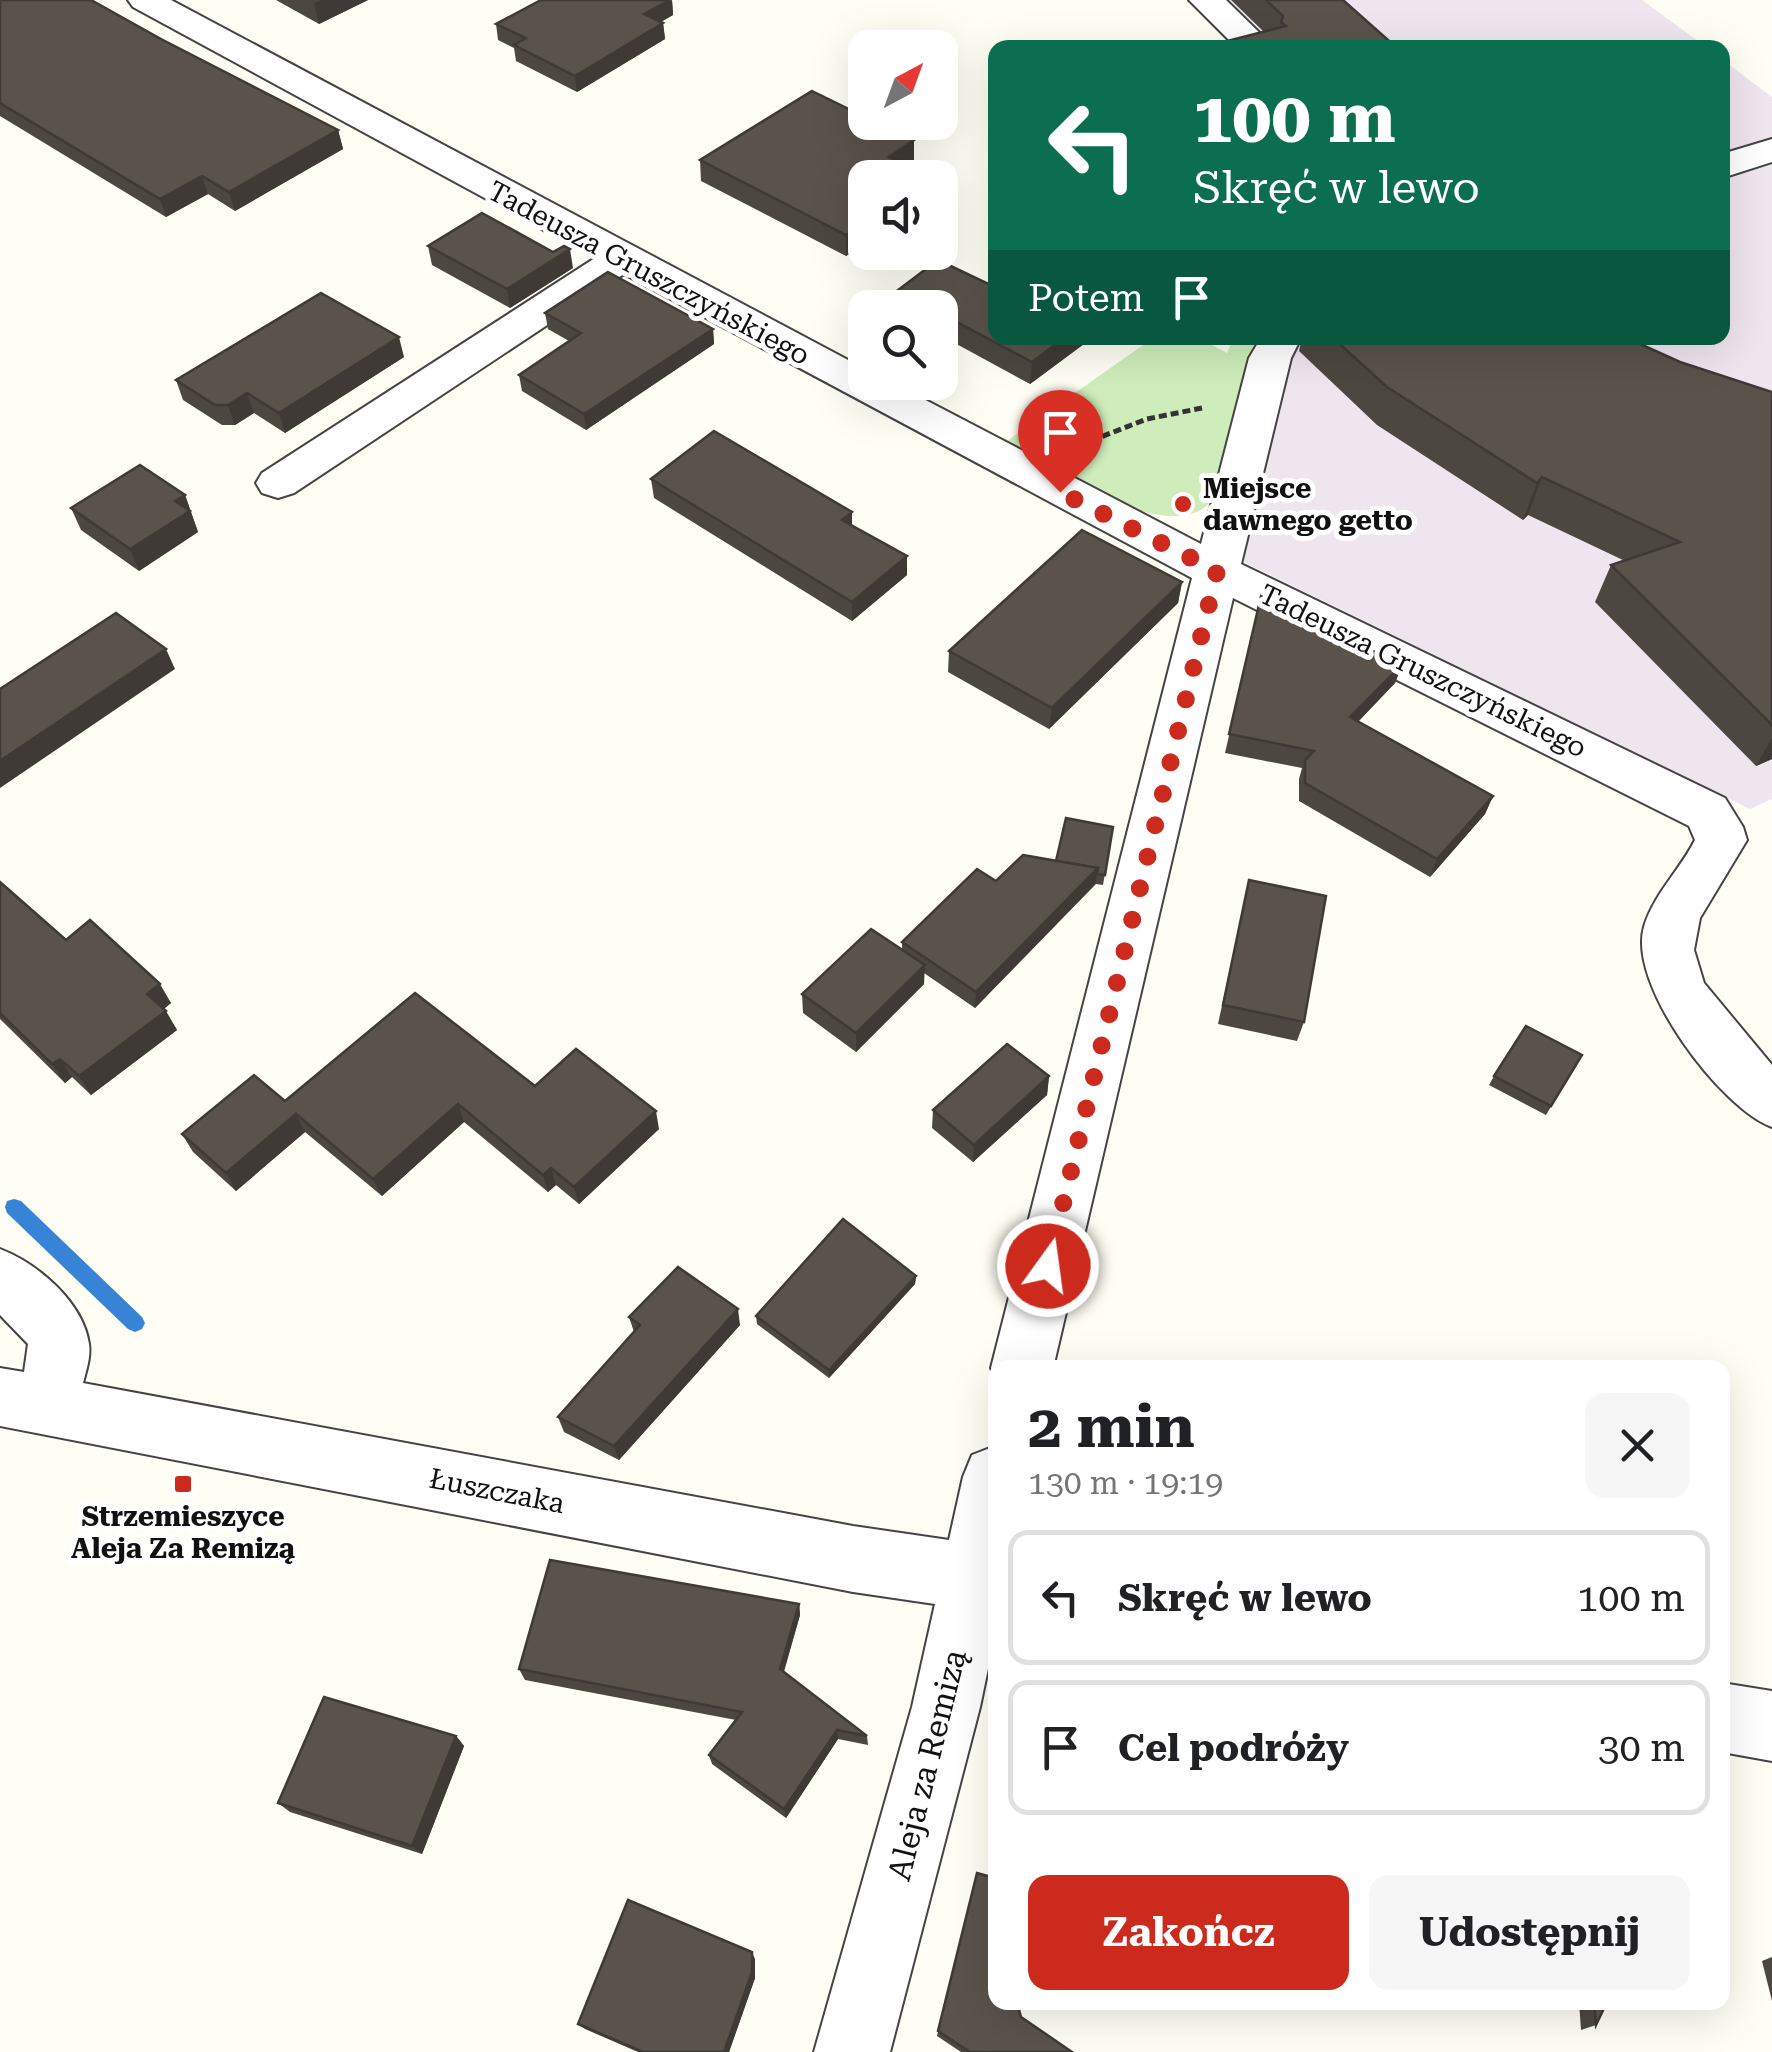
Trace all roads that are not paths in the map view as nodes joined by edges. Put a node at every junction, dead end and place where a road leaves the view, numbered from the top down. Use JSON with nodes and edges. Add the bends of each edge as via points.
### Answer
{"nodes":[{"id":1,"x":144,"y":0,"type":"edge"},
{"id":2,"x":1206,"y":0,"type":"edge"},
{"id":3,"x":1249,"y":40,"type":"edge"},
{"id":4,"x":1772,"y":150,"type":"edge"},
{"id":5,"x":1730,"y":164,"type":"edge"},
{"id":6,"x":622,"y":258,"type":"junction"},
{"id":7,"x":1277,"y":345,"type":"edge"},
{"id":8,"x":278,"y":483,"type":"dead end"},
{"id":9,"x":1217,"y":571,"type":"junction"},
{"id":10,"x":1772,"y":1104,"type":"edge"},
{"id":11,"x":0,"y":1276,"type":"edge"},
{"id":12,"x":1024,"y":1360,"type":"edge"},
{"id":13,"x":21,"y":1401,"type":"edge"},
{"id":14,"x":988,"y":1541,"type":"edge"},
{"id":15,"x":984,"y":1578,"type":"edge"},
{"id":16,"x":1730,"y":1718,"type":"edge"},
{"id":17,"x":1772,"y":1726,"type":"edge"},
{"id":18,"x":852,"y":2052,"type":"edge"}],
"edges":[{"from":1,"to":6,"type":"street","name":"Tadeusza Gruszczyńskiego"},
{"from":2,"to":3,"type":"street"},
{"from":4,"to":5,"type":"street"},
{"from":6,"to":8,"type":"street"},
{"from":6,"to":9,"type":"street","name":"Tadeusza Gruszczyńskiego"},
{"from":7,"to":9,"type":"street"},
{"from":9,"to":10,"type":"street","name":"Tadeusza Gruszczyńskiego","via":[[1707,812],[1722,840],[1671,926],[1667,960],[1681,993]]},
{"from":9,"to":12,"type":"street"},
{"from":11,"to":13,"type":"street","via":[[60,1340],[60,1360]]},
{"from":13,"to":15,"type":"street","name":"Łuszczaka"},
{"from":14,"to":15,"type":"street","name":"Aleja za Remizą"},
{"from":15,"to":18,"type":"street","name":"Aleja za Remizą"},
{"from":16,"to":17,"type":"street"}]}
